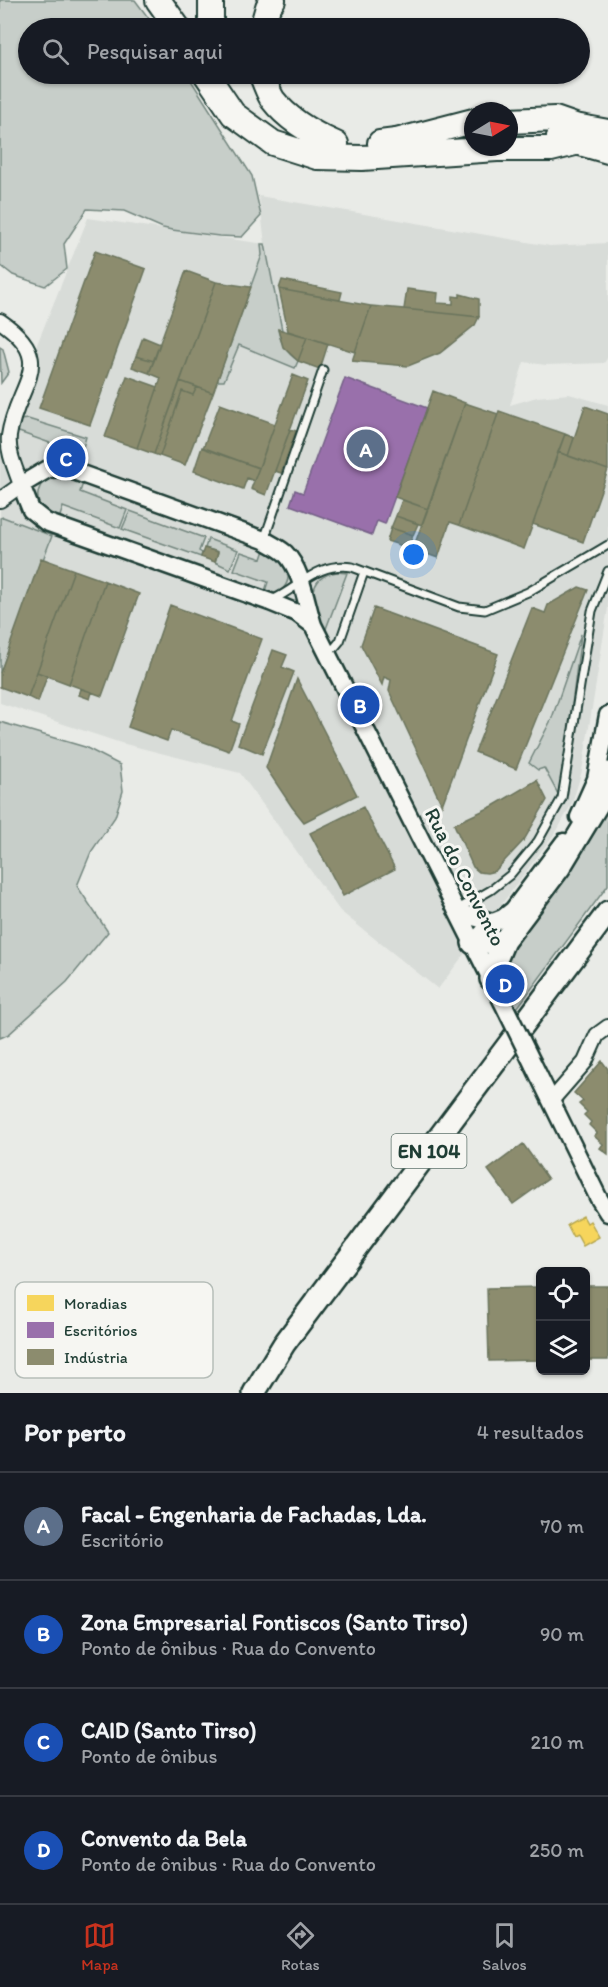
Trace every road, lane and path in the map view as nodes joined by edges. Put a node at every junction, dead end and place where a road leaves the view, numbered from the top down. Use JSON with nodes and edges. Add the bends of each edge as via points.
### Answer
{"nodes":[{"id":1,"x":158,"y":0,"type":"edge"},
{"id":2,"x":202,"y":0,"type":"edge"},
{"id":3,"x":211,"y":0,"type":"edge"},
{"id":4,"x":273,"y":0,"type":"edge"},
{"id":5,"x":171,"y":18,"type":"edge"},
{"id":6,"x":201,"y":18,"type":"edge"},
{"id":7,"x":211,"y":18,"type":"edge"},
{"id":8,"x":265,"y":18,"type":"edge"},
{"id":9,"x":216,"y":84,"type":"edge"},
{"id":10,"x":221,"y":84,"type":"edge"},
{"id":11,"x":265,"y":84,"type":"edge"},
{"id":12,"x":518,"y":121,"type":"edge"},
{"id":13,"x":464,"y":123,"type":"edge"},
{"id":14,"x":446,"y":128,"type":"junction"},
{"id":15,"x":464,"y":129,"type":"edge"},
{"id":16,"x":518,"y":130,"type":"edge"},
{"id":17,"x":608,"y":132,"type":"edge"},
{"id":18,"x":575,"y":135,"type":"junction"},
{"id":19,"x":518,"y":137,"type":"edge"},
{"id":20,"x":464,"y":138,"type":"edge"},
{"id":21,"x":336,"y":144,"type":"junction"},
{"id":22,"x":608,"y":151,"type":"edge"},
{"id":23,"x":406,"y":154,"type":"junction"},
{"id":24,"x":0,"y":321,"type":"edge"},
{"id":25,"x":323,"y":370,"type":"dead end"},
{"id":26,"x":21,"y":485,"type":"junction"},
{"id":27,"x":0,"y":500,"type":"edge"},
{"id":28,"x":264,"y":540,"type":"junction"},
{"id":29,"x":608,"y":545,"type":"edge"},
{"id":30,"x":608,"y":571,"type":"edge"},
{"id":31,"x":364,"y":572,"type":"junction"},
{"id":32,"x":300,"y":582,"type":"junction"},
{"id":33,"x":270,"y":602,"type":"junction"},
{"id":34,"x":313,"y":625,"type":"junction"},
{"id":35,"x":327,"y":653,"type":"junction"},
{"id":36,"x":608,"y":715,"type":"edge"},
{"id":37,"x":608,"y":773,"type":"edge"},
{"id":38,"x":456,"y":910,"type":"junction"},
{"id":39,"x":608,"y":912,"type":"edge"},
{"id":40,"x":493,"y":922,"type":"junction"},
{"id":41,"x":504,"y":941,"type":"junction"},
{"id":42,"x":473,"y":943,"type":"junction"},
{"id":43,"x":491,"y":979,"type":"junction"},
{"id":44,"x":608,"y":1028,"type":"edge"},
{"id":45,"x":551,"y":1101,"type":"junction"},
{"id":46,"x":608,"y":1214,"type":"edge"},
{"id":47,"x":254,"y":1393,"type":"edge"}],
"edges":[{"from":1,"to":5,"type":"highway"},
{"from":2,"to":6,"type":"highway"},
{"from":3,"to":7,"type":"highway"},
{"from":4,"to":8,"type":"highway"},
{"from":9,"to":23,"type":"highway","via":[[233,114],[273,142],[317,157]]},
{"from":10,"to":21,"type":"highway","via":[[268,127],[306,142]]},
{"from":11,"to":21,"type":"highway","via":[[272,99],[293,120]]},
{"from":12,"to":18,"type":"highway","via":[[555,119]]},
{"from":13,"to":14,"type":"highway"},
{"from":14,"to":15,"type":"highway"},
{"from":14,"to":21,"type":"highway","via":[[396,141]]},
{"from":16,"to":18,"type":"highway"},
{"from":17,"to":18,"type":"highway"},
{"from":18,"to":19,"type":"highway"},
{"from":18,"to":22,"type":"highway"},
{"from":18,"to":23,"type":"highway","via":[[551,149]]},
{"from":20,"to":23,"type":"highway","via":[[427,144]]},
{"from":24,"to":26,"type":"street","via":[[22,339],[30,352],[32,369],[11,423],[8,447]]},
{"from":25,"to":28,"type":"lane"},
{"from":26,"to":27,"type":"street"},
{"from":26,"to":28,"type":"street","name":"Rua do Convento","via":[[48,469],[65,468]]},
{"from":26,"to":33,"type":"street","via":[[31,510],[46,522]]},
{"from":28,"to":32,"type":"street","name":"Rua do Convento","via":[[285,554]]},
{"from":29,"to":31,"type":"lane","via":[[528,592],[485,610],[459,607]]},
{"from":30,"to":38,"type":"lane","via":[[592,611],[562,798],[538,841],[510,875]]},
{"from":31,"to":32,"type":"lane","via":[[340,566],[327,568]]},
{"from":31,"to":35,"type":"lane","via":[[340,641]]},
{"from":32,"to":33,"type":"lane"},
{"from":32,"to":34,"type":"street","name":"Rua do Convento"},
{"from":33,"to":34,"type":"street","via":[[297,613]]},
{"from":34,"to":35,"type":"street","name":"Rua do Convento"},
{"from":35,"to":38,"type":"street","name":"Rua do Convento"},
{"from":36,"to":40,"type":"street","via":[[596,779],[585,809],[513,910]]},
{"from":37,"to":41,"type":"main road","via":[[600,800],[559,868]]},
{"from":38,"to":40,"type":"street"},
{"from":38,"to":42,"type":"street","name":"Rua do Convento"},
{"from":39,"to":47,"type":"main road","number":"EN 104","via":[[284,1344]]},
{"from":40,"to":42,"type":"street"},
{"from":41,"to":42,"type":"main road"},
{"from":41,"to":43,"type":"main road"},
{"from":42,"to":43,"type":"street","name":"Rua do Convento"},
{"from":43,"to":45,"type":"street","name":"Rua do Convento","bridge":true},
{"from":44,"to":45,"type":"street","via":[[597,1035],[585,1062]]},
{"from":45,"to":46,"type":"street","name":"Rua do Convento"}]}
